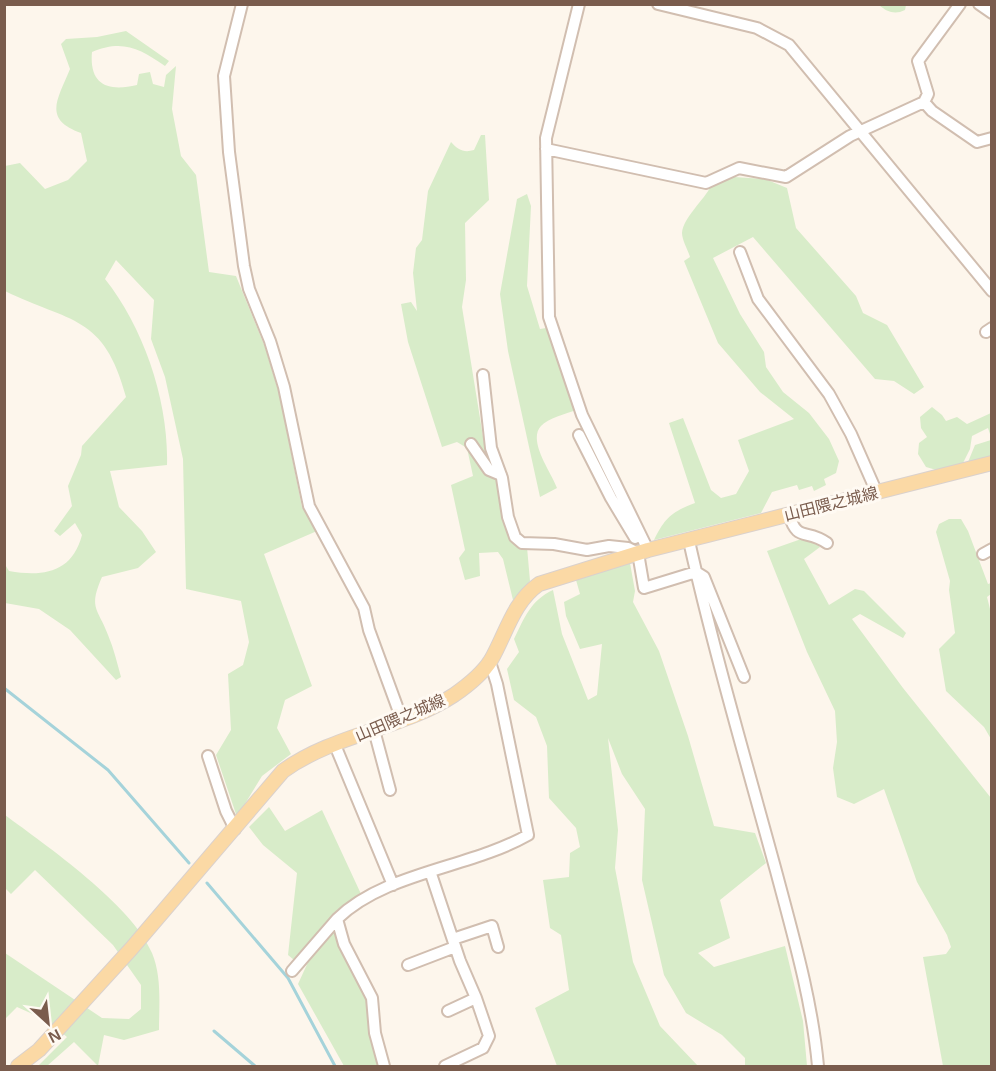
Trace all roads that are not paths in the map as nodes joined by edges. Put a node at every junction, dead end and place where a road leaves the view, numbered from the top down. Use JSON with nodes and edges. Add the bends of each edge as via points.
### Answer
{"nodes":[{"id":1,"x":242,"y":4,"type":"edge"},
{"id":2,"x":579,"y":4,"type":"edge"},
{"id":3,"x":658,"y":4,"type":"edge"},
{"id":4,"x":960,"y":4,"type":"edge"},
{"id":5,"x":979,"y":4,"type":"edge"},
{"id":6,"x":991,"y":18,"type":"edge"},
{"id":7,"x":924,"y":102,"type":"junction"},
{"id":8,"x":861,"y":132,"type":"junction"},
{"id":9,"x":992,"y":138,"type":"edge"},
{"id":10,"x":546,"y":148,"type":"junction"},
{"id":11,"x":740,"y":252,"type":"dead end"},
{"id":12,"x":992,"y":291,"type":"edge"},
{"id":13,"x":483,"y":375,"type":"dead end"},
{"id":14,"x":579,"y":435,"type":"dead end"},
{"id":15,"x":471,"y":444,"type":"dead end"},
{"id":16,"x":991,"y":465,"type":"edge"},
{"id":17,"x":501,"y":475,"type":"junction"},
{"id":18,"x":877,"y":493,"type":"junction"},
{"id":19,"x":789,"y":514,"type":"junction"},
{"id":20,"x":688,"y":541,"type":"junction"},
{"id":21,"x":827,"y":543,"type":"dead end"},
{"id":22,"x":643,"y":552,"type":"junction"},
{"id":23,"x":696,"y":572,"type":"junction"},
{"id":24,"x":490,"y":662,"type":"junction"},
{"id":25,"x":744,"y":677,"type":"dead end"},
{"id":26,"x":402,"y":720,"type":"junction"},
{"id":27,"x":374,"y":730,"type":"junction"},
{"id":28,"x":335,"y":745,"type":"junction"},
{"id":29,"x":208,"y":756,"type":"dead end"},
{"id":30,"x":390,"y":790,"type":"dead end"},
{"id":31,"x":235,"y":829,"type":"junction"},
{"id":32,"x":431,"y":874,"type":"junction"},
{"id":33,"x":393,"y":885,"type":"junction"},
{"id":34,"x":337,"y":919,"type":"junction"},
{"id":35,"x":454,"y":943,"type":"junction"},
{"id":36,"x":498,"y":947,"type":"dead end"},
{"id":37,"x":408,"y":965,"type":"dead end"},
{"id":38,"x":292,"y":971,"type":"dead end"},
{"id":39,"x":477,"y":998,"type":"junction"},
{"id":40,"x":448,"y":1011,"type":"dead end"},
{"id":41,"x":18,"y":1066,"type":"edge"},
{"id":42,"x":384,"y":1066,"type":"edge"},
{"id":43,"x":445,"y":1066,"type":"edge"},
{"id":44,"x":818,"y":1066,"type":"edge"}],
"edges":[{"from":1,"to":26,"type":"street","via":[[224,76],[229,152],[249,289],[284,387],[309,506],[364,608]]},
{"from":2,"to":10,"type":"street"},
{"from":3,"to":8,"type":"street","via":[[757,28],[789,45]]},
{"from":4,"to":7,"type":"street","via":[[918,61],[928,94]]},
{"from":5,"to":6,"type":"street"},
{"from":7,"to":8,"type":"street"},
{"from":7,"to":9,"type":"street","via":[[977,142]]},
{"from":8,"to":10,"type":"street","via":[[786,177],[739,168],[706,183]]},
{"from":8,"to":12,"type":"street"},
{"from":10,"to":22,"type":"street","via":[[549,317],[582,415]]},
{"from":11,"to":18,"type":"street","via":[[758,300],[829,394]]},
{"from":13,"to":17,"type":"street","via":[[490,448]]},
{"from":14,"to":22,"type":"street"},
{"from":15,"to":17,"type":"street","via":[[489,470]]},
{"from":16,"to":18,"type":"main road","name":"山田隈之城線"},
{"from":17,"to":22,"type":"street","via":[[508,517],[515,537],[522,543],[587,550],[609,546]]},
{"from":18,"to":19,"type":"main road","name":"山田隈之城線"},
{"from":19,"to":20,"type":"main road","name":"山田隈之城線"},
{"from":19,"to":21,"type":"street","via":[[797,533],[816,535]]},
{"from":20,"to":22,"type":"main road","name":"山田隈之城線"},
{"from":20,"to":23,"type":"street"},
{"from":22,"to":23,"type":"street","via":[[644,588]]},
{"from":22,"to":24,"type":"main road","name":"山田隈之城線","via":[[556,577],[528,592]]},
{"from":23,"to":25,"type":"street","via":[[710,586]]},
{"from":23,"to":44,"type":"street","via":[[788,918]]},
{"from":24,"to":26,"type":"main road","name":"山田隈之城線","via":[[456,694]]},
{"from":24,"to":32,"type":"street","via":[[528,835]]},
{"from":26,"to":27,"type":"main road","name":"山田隈之城線"},
{"from":27,"to":28,"type":"main road","name":"山田隈之城線"},
{"from":27,"to":30,"type":"street"},
{"from":28,"to":31,"type":"main road","name":"山田隈之城線","via":[[283,771]]},
{"from":28,"to":33,"type":"street"},
{"from":29,"to":31,"type":"street"},
{"from":31,"to":41,"type":"main road","name":"山田隈之城線","via":[[55,1033]]},
{"from":32,"to":33,"type":"street"},
{"from":32,"to":35,"type":"street"},
{"from":33,"to":34,"type":"street","via":[[351,906]]},
{"from":34,"to":38,"type":"street"},
{"from":34,"to":42,"type":"street","via":[[344,944],[372,998],[375,1033]]},
{"from":35,"to":36,"type":"street","via":[[492,926]]},
{"from":35,"to":37,"type":"street"},
{"from":35,"to":39,"type":"street"},
{"from":39,"to":40,"type":"street"},
{"from":39,"to":43,"type":"street","via":[[489,1036],[483,1048]]}]}
